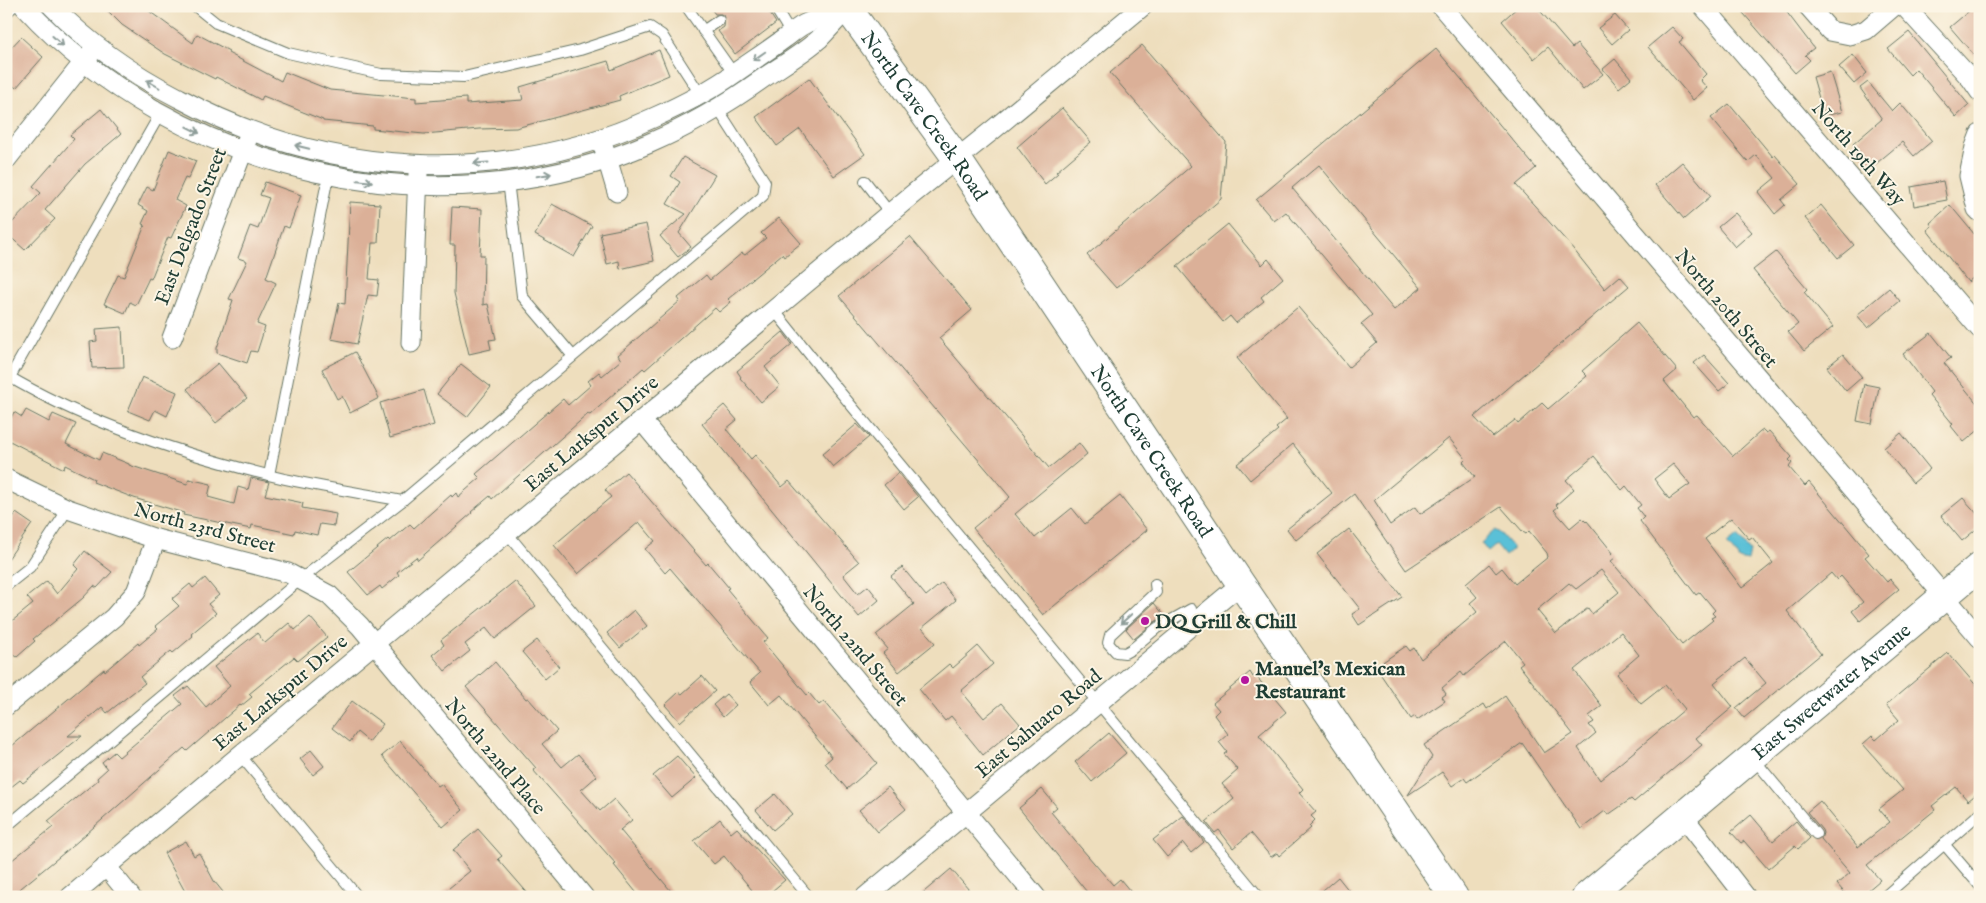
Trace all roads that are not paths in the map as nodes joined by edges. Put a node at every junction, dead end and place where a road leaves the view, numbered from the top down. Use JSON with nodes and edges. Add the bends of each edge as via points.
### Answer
{"nodes":[{"id":1,"x":14,"y":6,"type":"edge"},
{"id":2,"x":24,"y":6,"type":"edge"},
{"id":3,"x":52,"y":6,"type":"edge"},
{"id":4,"x":195,"y":6,"type":"edge"},
{"id":5,"x":686,"y":6,"type":"edge"},
{"id":6,"x":774,"y":6,"type":"edge"},
{"id":7,"x":1143,"y":6,"type":"edge"},
{"id":8,"x":1441,"y":6,"type":"edge"},
{"id":9,"x":1703,"y":6,"type":"edge"},
{"id":10,"x":1808,"y":6,"type":"edge"},
{"id":11,"x":1894,"y":6,"type":"edge"},
{"id":12,"x":1902,"y":6,"type":"edge"},
{"id":13,"x":847,"y":7,"type":"edge"},
{"id":14,"x":6,"y":12,"type":"edge"},
{"id":15,"x":719,"y":20,"type":"dead end"},
{"id":16,"x":703,"y":31,"type":"junction"},
{"id":17,"x":791,"y":34,"type":"junction"},
{"id":18,"x":97,"y":46,"type":"junction"},
{"id":19,"x":84,"y":62,"type":"junction"},
{"id":20,"x":734,"y":74,"type":"junction"},
{"id":21,"x":1980,"y":92,"type":"edge"},
{"id":22,"x":700,"y":94,"type":"junction"},
{"id":23,"x":718,"y":109,"type":"junction"},
{"id":24,"x":160,"y":114,"type":"junction"},
{"id":25,"x":250,"y":131,"type":"junction"},
{"id":26,"x":1980,"y":134,"type":"edge"},
{"id":27,"x":601,"y":139,"type":"junction"},
{"id":28,"x":242,"y":152,"type":"junction"},
{"id":29,"x":607,"y":159,"type":"junction"},
{"id":30,"x":957,"y":159,"type":"junction"},
{"id":31,"x":6,"y":160,"type":"edge"},
{"id":32,"x":418,"y":165,"type":"junction"},
{"id":33,"x":328,"y":176,"type":"junction"},
{"id":34,"x":508,"y":181,"type":"junction"},
{"id":35,"x":865,"y":181,"type":"dead end"},
{"id":36,"x":418,"y":186,"type":"junction"},
{"id":37,"x":617,"y":192,"type":"dead end"},
{"id":38,"x":1980,"y":212,"type":"edge"},
{"id":39,"x":890,"y":213,"type":"junction"},
{"id":40,"x":774,"y":310,"type":"junction"},
{"id":41,"x":1980,"y":329,"type":"edge"},
{"id":42,"x":172,"y":338,"type":"dead end"},
{"id":43,"x":411,"y":343,"type":"dead end"},
{"id":44,"x":572,"y":355,"type":"junction"},
{"id":45,"x":8,"y":376,"type":"edge"},
{"id":46,"x":642,"y":421,"type":"junction"},
{"id":47,"x":269,"y":475,"type":"junction"},
{"id":48,"x":6,"y":479,"type":"edge"},
{"id":49,"x":402,"y":501,"type":"junction"},
{"id":50,"x":68,"y":509,"type":"junction"},
{"id":51,"x":507,"y":533,"type":"junction"},
{"id":52,"x":156,"y":539,"type":"junction"},
{"id":53,"x":1980,"y":566,"type":"edge"},
{"id":54,"x":301,"y":579,"type":"junction"},
{"id":55,"x":1155,"y":584,"type":"dead end"},
{"id":56,"x":1241,"y":584,"type":"junction"},
{"id":57,"x":6,"y":586,"type":"edge"},
{"id":58,"x":1944,"y":596,"type":"junction"},
{"id":59,"x":1191,"y":609,"type":"dead end"},
{"id":60,"x":1980,"y":638,"type":"edge"},
{"id":61,"x":374,"y":643,"type":"junction"},
{"id":62,"x":1098,"y":702,"type":"junction"},
{"id":63,"x":6,"y":706,"type":"edge"},
{"id":64,"x":240,"y":755,"type":"junction"},
{"id":65,"x":1752,"y":757,"type":"junction"},
{"id":66,"x":966,"y":812,"type":"junction"},
{"id":67,"x":1980,"y":813,"type":"edge"},
{"id":68,"x":1682,"y":815,"type":"junction"},
{"id":69,"x":6,"y":827,"type":"edge"},
{"id":70,"x":1816,"y":834,"type":"dead end"},
{"id":71,"x":1944,"y":844,"type":"junction"},
{"id":72,"x":106,"y":866,"type":"junction"},
{"id":73,"x":1980,"y":886,"type":"edge"},
{"id":74,"x":70,"y":897,"type":"edge"},
{"id":75,"x":131,"y":897,"type":"edge"},
{"id":76,"x":358,"y":897,"type":"edge"},
{"id":77,"x":584,"y":897,"type":"edge"},
{"id":78,"x":809,"y":897,"type":"edge"},
{"id":79,"x":865,"y":897,"type":"edge"},
{"id":80,"x":1036,"y":897,"type":"edge"},
{"id":81,"x":1260,"y":897,"type":"edge"},
{"id":82,"x":1454,"y":897,"type":"edge"},
{"id":83,"x":1586,"y":897,"type":"edge"},
{"id":84,"x":1746,"y":897,"type":"edge"},
{"id":85,"x":1884,"y":897,"type":"edge"}],
"edges":[{"from":1,"to":14,"type":"lane"},
{"from":2,"to":19,"type":"street","one_way":true,"via":[[61,44]]},
{"from":3,"to":18,"type":"street"},
{"from":4,"to":22,"type":"lane","via":[[216,23],[288,53],[381,74],[464,76],[580,50],[650,27],[662,35]]},
{"from":5,"to":16,"type":"lane"},
{"from":6,"to":17,"type":"lane"},
{"from":7,"to":30,"type":"street","name":"East Larkspur Drive"},
{"from":8,"to":58,"type":"street","name":"North 20th Street"},
{"from":9,"to":41,"type":"street","name":"North 19th Way"},
{"from":10,"to":11,"type":"street","via":[[1830,31],[1850,36],[1866,30]]},
{"from":12,"to":21,"type":"street"},
{"from":13,"to":17,"type":"street","via":[[806,23]]},
{"from":13,"to":23,"type":"street","via":[[818,40]]},
{"from":13,"to":30,"type":"main road","name":"North Cave Creek Road"},
{"from":15,"to":16,"type":"lane"},
{"from":16,"to":20,"type":"lane"},
{"from":17,"to":20,"type":"street","one_way":true},
{"from":18,"to":19,"type":"street"},
{"from":25,"to":18,"type":"street","one_way":true,"via":[[152,84]]},
{"from":19,"to":24,"type":"street"},
{"from":19,"to":31,"type":"street"},
{"from":20,"to":22,"type":"street"},
{"from":22,"to":27,"type":"street"},
{"from":23,"to":29,"type":"street","via":[[655,141]]},
{"from":23,"to":44,"type":"lane","via":[[765,182],[763,196]]},
{"from":24,"to":28,"type":"street","one_way":true},
{"from":24,"to":45,"type":"lane"},
{"from":25,"to":28,"type":"street","name":"East Delgado Street"},
{"from":32,"to":25,"type":"street","one_way":true,"via":[[327,153]]},
{"from":26,"to":38,"type":"street","via":[[1969,176]]},
{"from":27,"to":29,"type":"street"},
{"from":27,"to":32,"type":"street","one_way":true,"via":[[541,155],[485,163]]},
{"from":28,"to":33,"type":"street"},
{"from":28,"to":42,"type":"street","name":"East Delgado Street"},
{"from":34,"to":29,"type":"street","one_way":true,"via":[[561,172]]},
{"from":29,"to":37,"type":"street"},
{"from":30,"to":39,"type":"street","name":"East Larkspur Drive"},
{"from":30,"to":56,"type":"main road","name":"North Cave Creek Road"},
{"from":32,"to":36,"type":"street"},
{"from":33,"to":36,"type":"street","one_way":true},
{"from":33,"to":47,"type":"lane"},
{"from":34,"to":36,"type":"street","via":[[466,186]]},
{"from":34,"to":44,"type":"lane","via":[[522,296]]},
{"from":35,"to":39,"type":"lane"},
{"from":36,"to":43,"type":"street"},
{"from":39,"to":40,"type":"street","name":"East Larkspur Drive"},
{"from":40,"to":46,"type":"street","name":"East Larkspur Drive"},
{"from":40,"to":62,"type":"lane"},
{"from":44,"to":49,"type":"lane"},
{"from":45,"to":47,"type":"lane","via":[[90,418],[201,456]]},
{"from":46,"to":51,"type":"street","name":"East Larkspur Drive"},
{"from":46,"to":66,"type":"street","name":"North 22nd Street"},
{"from":47,"to":49,"type":"lane"},
{"from":48,"to":50,"type":"street","name":"North 23rd Street"},
{"from":49,"to":54,"type":"lane"},
{"from":50,"to":52,"type":"street","name":"North 23rd Street"},
{"from":50,"to":57,"type":"lane","via":[[30,566]]},
{"from":51,"to":61,"type":"street","name":"East Larkspur Drive"},
{"from":51,"to":78,"type":"lane"},
{"from":52,"to":54,"type":"street","name":"North 23rd Street"},
{"from":52,"to":63,"type":"street","via":[[136,592],[114,617]]},
{"from":53,"to":58,"type":"main road","name":"East Sweetwater Avenue"},
{"from":54,"to":61,"type":"street","name":"North 23rd Street","via":[[329,594]]},
{"from":54,"to":69,"type":"lane"},
{"from":55,"to":59,"type":"lane","one_way":true,"via":[[1156,592],[1110,635],[1108,643],[1116,652],[1125,653],[1157,628]]},
{"from":56,"to":62,"type":"street","name":"East Sahuaro Road"},
{"from":56,"to":82,"type":"main road","name":"North Cave Creek Road"},
{"from":58,"to":60,"type":"street","name":"North 20th Street"},
{"from":58,"to":65,"type":"main road","name":"East Sweetwater Avenue"},
{"from":61,"to":64,"type":"street","name":"East Larkspur Drive"},
{"from":61,"to":77,"type":"street","name":"North 22nd Place"},
{"from":62,"to":66,"type":"street","name":"East Sahuaro Road"},
{"from":62,"to":81,"type":"lane"},
{"from":64,"to":72,"type":"street","name":"East Larkspur Drive"},
{"from":64,"to":76,"type":"lane"},
{"from":65,"to":68,"type":"main road","name":"East Sweetwater Avenue"},
{"from":65,"to":70,"type":"lane"},
{"from":66,"to":79,"type":"street","name":"East Sahuaro Road"},
{"from":66,"to":80,"type":"street","name":"North 22nd Street"},
{"from":67,"to":71,"type":"lane"},
{"from":68,"to":83,"type":"main road","name":"East Sweetwater Avenue"},
{"from":68,"to":84,"type":"street"},
{"from":71,"to":73,"type":"lane"},
{"from":71,"to":85,"type":"lane"},
{"from":72,"to":74,"type":"street","name":"East Larkspur Drive"},
{"from":72,"to":75,"type":"street"}]}
